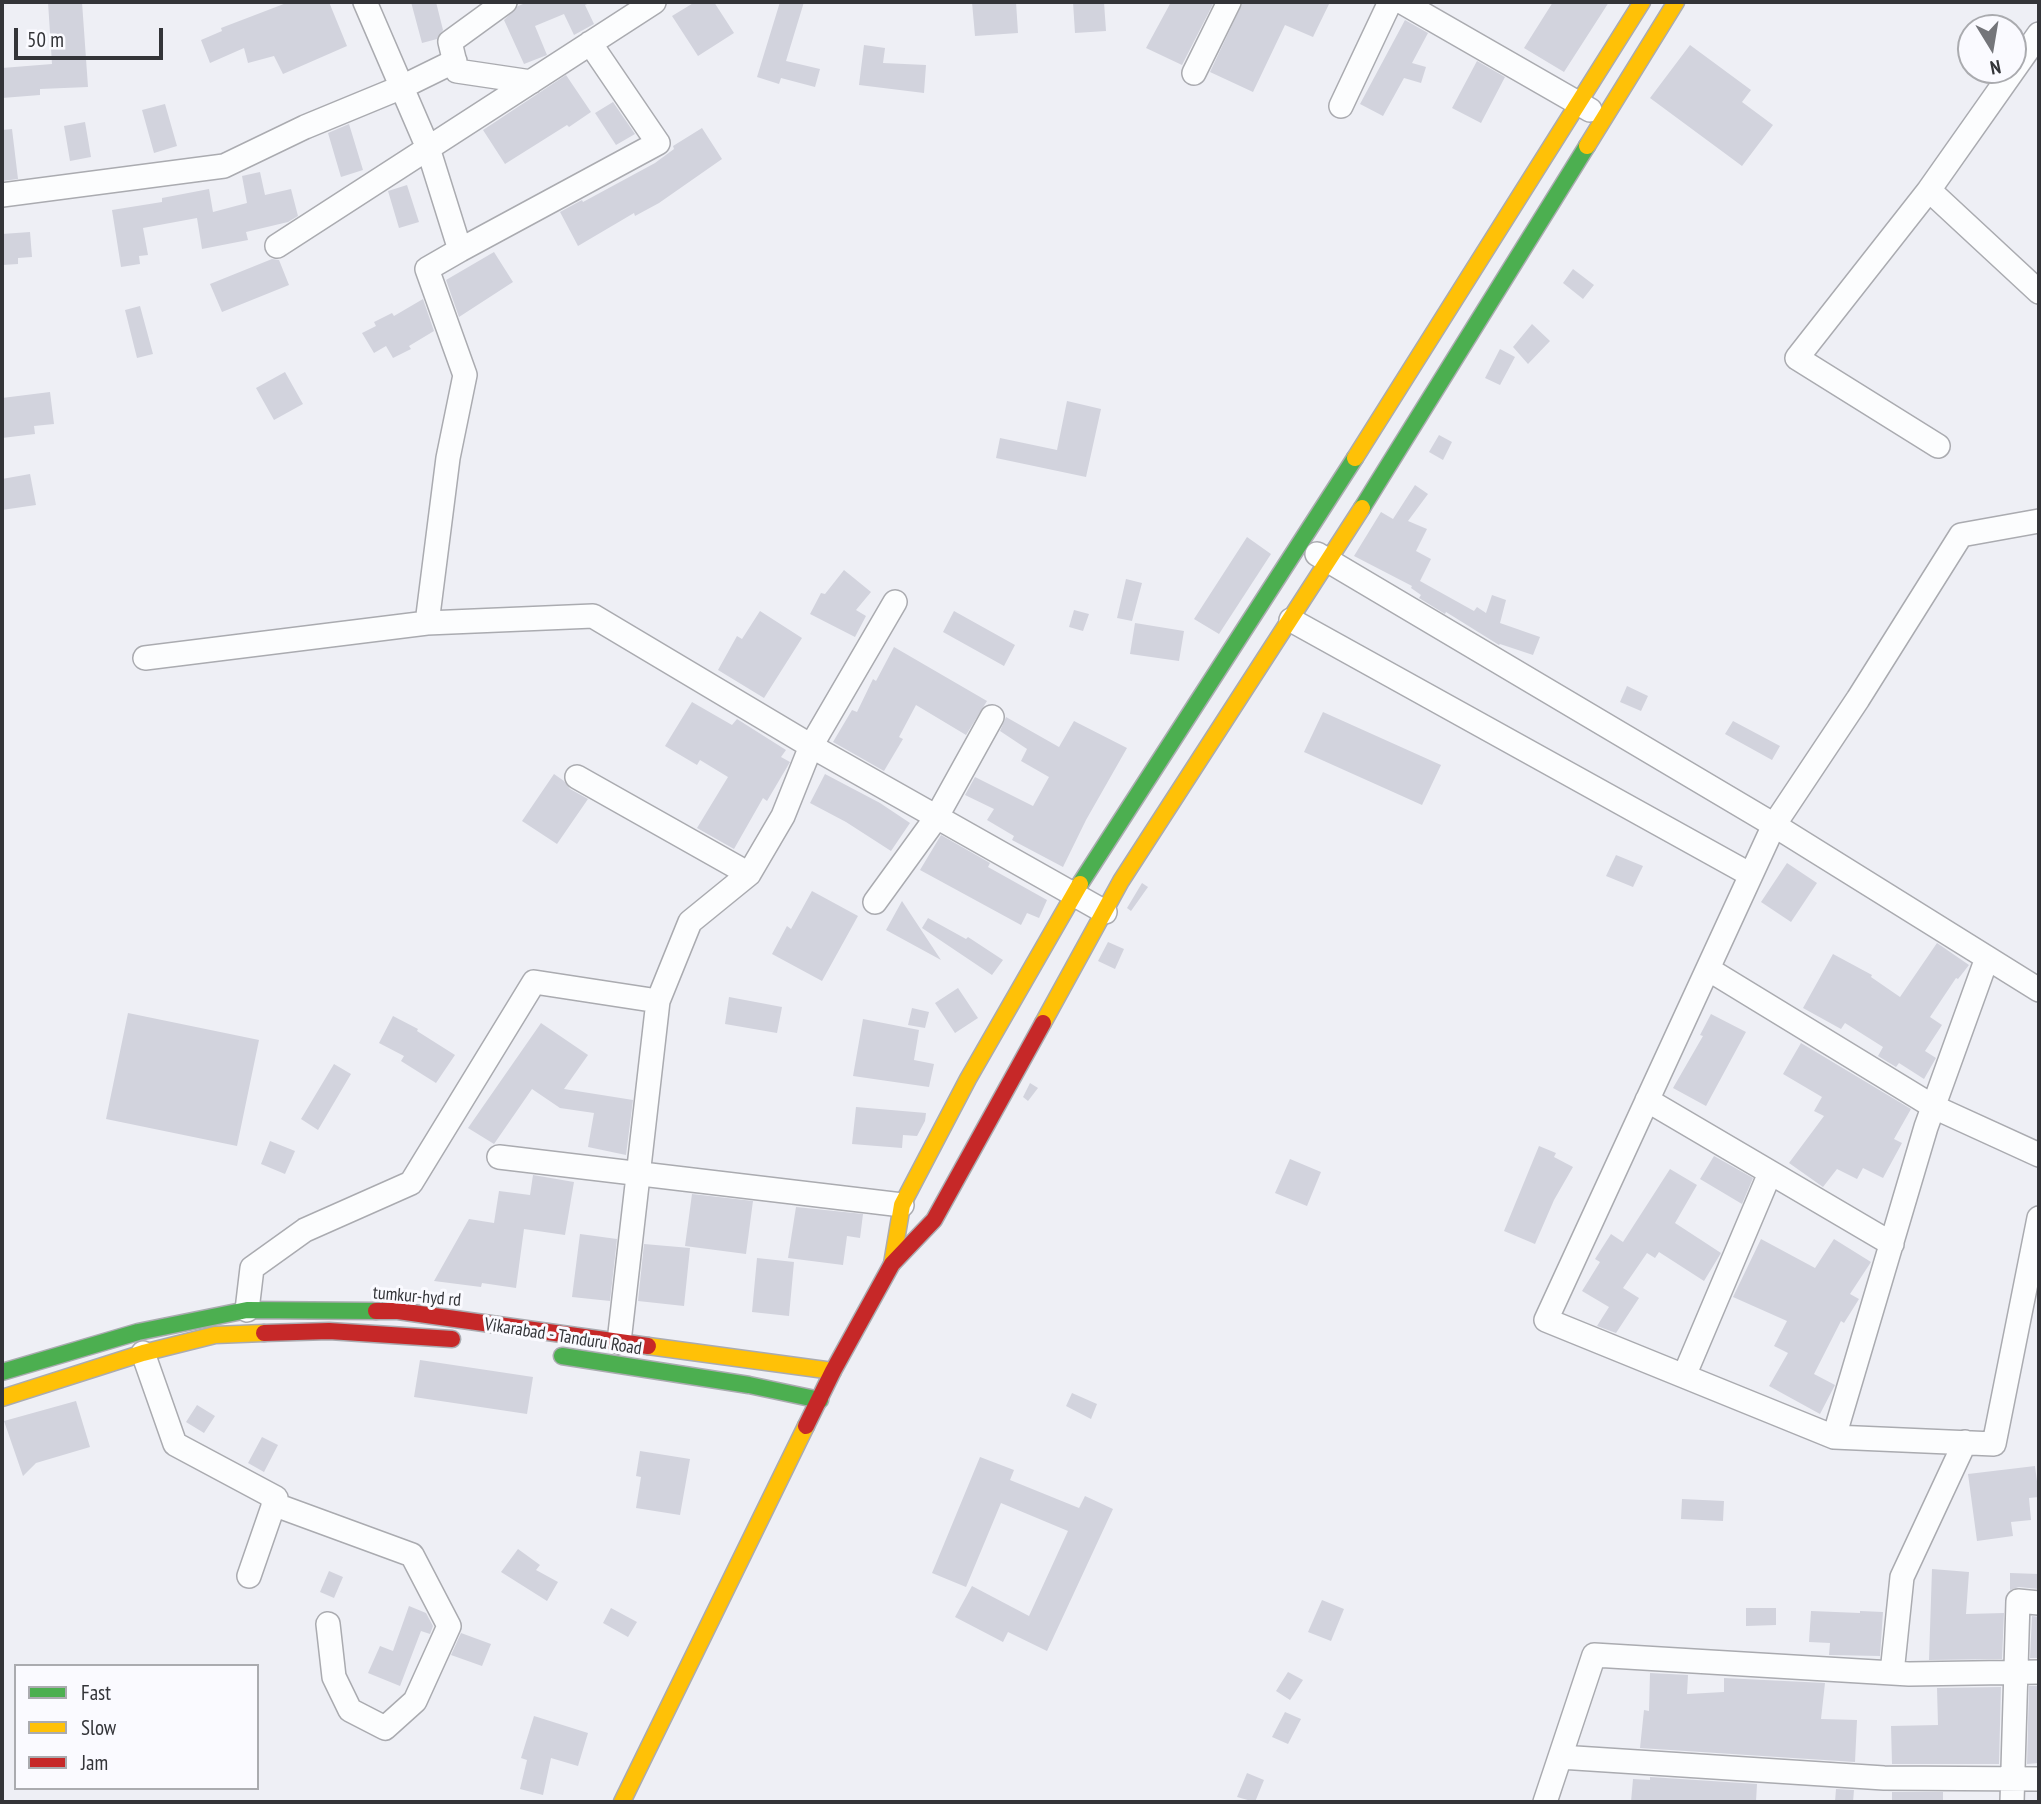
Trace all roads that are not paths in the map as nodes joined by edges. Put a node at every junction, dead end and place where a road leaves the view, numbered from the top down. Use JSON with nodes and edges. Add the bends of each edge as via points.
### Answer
{"nodes":[{"id":1,"x":365,"y":2,"type":"edge"},
{"id":2,"x":505,"y":2,"type":"edge"},
{"id":3,"x":654,"y":2,"type":"edge"},
{"id":4,"x":1229,"y":2,"type":"edge"},
{"id":5,"x":1390,"y":2,"type":"edge"},
{"id":6,"x":1402,"y":2,"type":"edge"},
{"id":7,"x":1642,"y":2,"type":"edge"},
{"id":8,"x":1676,"y":2,"type":"edge"},
{"id":9,"x":2039,"y":34,"type":"edge"},
{"id":10,"x":590,"y":43,"type":"junction"},
{"id":11,"x":454,"y":61,"type":"junction"},
{"id":12,"x":1195,"y":73,"type":"dead end"},
{"id":13,"x":531,"y":82,"type":"junction"},
{"id":14,"x":402,"y":87,"type":"junction"},
{"id":15,"x":1579,"y":104,"type":"junction"},
{"id":16,"x":1341,"y":106,"type":"dead end"},
{"id":17,"x":1604,"y":119,"type":"junction"},
{"id":18,"x":428,"y":148,"type":"junction"},
{"id":19,"x":1929,"y":190,"type":"junction"},
{"id":20,"x":2,"y":195,"type":"edge"},
{"id":21,"x":277,"y":246,"type":"dead end"},
{"id":22,"x":460,"y":250,"type":"junction"},
{"id":23,"x":2039,"y":292,"type":"edge"},
{"id":24,"x":1938,"y":446,"type":"dead end"},
{"id":25,"x":2039,"y":521,"type":"edge"},
{"id":26,"x":1300,"y":545,"type":"junction"},
{"id":27,"x":1329,"y":561,"type":"junction"},
{"id":28,"x":895,"y":603,"type":"dead end"},
{"id":29,"x":1292,"y":620,"type":"junction"},
{"id":30,"x":427,"y":623,"type":"junction"},
{"id":31,"x":145,"y":658,"type":"dead end"},
{"id":32,"x":992,"y":717,"type":"dead end"},
{"id":33,"x":811,"y":747,"type":"junction"},
{"id":34,"x":577,"y":776,"type":"dead end"},
{"id":35,"x":936,"y":818,"type":"junction"},
{"id":36,"x":1774,"y":825,"type":"junction"},
{"id":37,"x":749,"y":874,"type":"junction"},
{"id":38,"x":1751,"y":875,"type":"junction"},
{"id":39,"x":1073,"y":895,"type":"junction"},
{"id":40,"x":875,"y":902,"type":"dead end"},
{"id":41,"x":1105,"y":912,"type":"junction"},
{"id":42,"x":1987,"y":958,"type":"junction"},
{"id":43,"x":1708,"y":969,"type":"junction"},
{"id":44,"x":2039,"y":990,"type":"edge"},
{"id":45,"x":658,"y":1001,"type":"junction"},
{"id":46,"x":1647,"y":1100,"type":"junction"},
{"id":47,"x":1934,"y":1107,"type":"junction"},
{"id":48,"x":2039,"y":1155,"type":"edge"},
{"id":49,"x":499,"y":1157,"type":"dead end"},
{"id":50,"x":1770,"y":1172,"type":"junction"},
{"id":51,"x":639,"y":1175,"type":"junction"},
{"id":52,"x":902,"y":1205,"type":"junction"},
{"id":53,"x":2039,"y":1218,"type":"edge"},
{"id":54,"x":1892,"y":1244,"type":"junction"},
{"id":55,"x":892,"y":1264,"type":"junction"},
{"id":56,"x":247,"y":1310,"type":"junction"},
{"id":57,"x":471,"y":1342,"type":"dead end"},
{"id":58,"x":619,"y":1342,"type":"junction"},
{"id":59,"x":143,"y":1353,"type":"junction"},
{"id":60,"x":550,"y":1354,"type":"dead end"},
{"id":61,"x":833,"y":1371,"type":"junction"},
{"id":62,"x":2,"y":1372,"type":"edge"},
{"id":63,"x":1684,"y":1376,"type":"junction"},
{"id":64,"x":2,"y":1398,"type":"edge"},
{"id":65,"x":820,"y":1400,"type":"junction"},
{"id":66,"x":1834,"y":1437,"type":"junction"},
{"id":67,"x":1965,"y":1443,"type":"junction"},
{"id":68,"x":274,"y":1504,"type":"junction"},
{"id":69,"x":249,"y":1576,"type":"dead end"},
{"id":70,"x":2039,"y":1602,"type":"edge"},
{"id":71,"x":328,"y":1625,"type":"dead end"},
{"id":72,"x":1892,"y":1672,"type":"junction"},
{"id":73,"x":2015,"y":1672,"type":"junction"},
{"id":74,"x":2039,"y":1672,"type":"edge"},
{"id":75,"x":1560,"y":1757,"type":"junction"},
{"id":76,"x":2012,"y":1779,"type":"junction"},
{"id":77,"x":2039,"y":1779,"type":"edge"},
{"id":78,"x":622,"y":1802,"type":"edge"},
{"id":79,"x":1545,"y":1802,"type":"edge"},
{"id":80,"x":2012,"y":1802,"type":"edge"}],
"edges":[{"from":1,"to":14,"type":"street"},
{"from":2,"to":11,"type":"street","via":[[450,42]]},
{"from":3,"to":10,"type":"street"},
{"from":4,"to":12,"type":"street"},
{"from":5,"to":16,"type":"street"},
{"from":6,"to":15,"type":"street"},
{"from":7,"to":15,"type":"main road"},
{"from":8,"to":17,"type":"main road"},
{"from":9,"to":19,"type":"street"},
{"from":10,"to":13,"type":"street"},
{"from":10,"to":22,"type":"street","via":[[658,143]]},
{"from":11,"to":13,"type":"street","via":[[457,71]]},
{"from":11,"to":14,"type":"street"},
{"from":13,"to":18,"type":"street"},
{"from":14,"to":18,"type":"street"},
{"from":14,"to":20,"type":"street","via":[[224,166]]},
{"from":15,"to":17,"type":"street"},
{"from":15,"to":26,"type":"main road"},
{"from":17,"to":27,"type":"main road"},
{"from":18,"to":21,"type":"street"},
{"from":18,"to":22,"type":"street"},
{"from":19,"to":23,"type":"street"},
{"from":19,"to":24,"type":"street","via":[[1797,358]]},
{"from":22,"to":30,"type":"street","via":[[426,269],[464,375],[448,458]]},
{"from":25,"to":36,"type":"street","via":[[1961,535]]},
{"from":26,"to":27,"type":"street"},
{"from":26,"to":39,"type":"main road"},
{"from":27,"to":29,"type":"main road"},
{"from":27,"to":36,"type":"street"},
{"from":28,"to":33,"type":"street"},
{"from":29,"to":38,"type":"street"},
{"from":29,"to":41,"type":"main road"},
{"from":30,"to":31,"type":"street"},
{"from":30,"to":33,"type":"street","via":[[593,616]]},
{"from":32,"to":35,"type":"street"},
{"from":33,"to":35,"type":"street"},
{"from":33,"to":37,"type":"street","via":[[783,816]]},
{"from":34,"to":37,"type":"street"},
{"from":35,"to":39,"type":"street"},
{"from":35,"to":40,"type":"street"},
{"from":36,"to":38,"type":"street"},
{"from":36,"to":42,"type":"street"},
{"from":37,"to":45,"type":"street","via":[[690,922]]},
{"from":38,"to":43,"type":"street"},
{"from":39,"to":41,"type":"street"},
{"from":39,"to":52,"type":"main road"},
{"from":41,"to":55,"type":"main road","via":[[934,1220]]},
{"from":42,"to":44,"type":"street"},
{"from":42,"to":47,"type":"street"},
{"from":43,"to":46,"type":"street"},
{"from":43,"to":47,"type":"street"},
{"from":45,"to":51,"type":"street"},
{"from":45,"to":56,"type":"street","via":[[534,982],[411,1183],[305,1230],[252,1268]]},
{"from":46,"to":50,"type":"street"},
{"from":46,"to":63,"type":"street","via":[[1546,1320]]},
{"from":47,"to":48,"type":"street"},
{"from":47,"to":54,"type":"street"},
{"from":49,"to":51,"type":"street"},
{"from":50,"to":54,"type":"street"},
{"from":50,"to":63,"type":"street"},
{"from":51,"to":52,"type":"street"},
{"from":51,"to":58,"type":"street"},
{"from":52,"to":55,"type":"main road"},
{"from":53,"to":67,"type":"street","via":[[1994,1444]]},
{"from":54,"to":66,"type":"street"},
{"from":55,"to":61,"type":"main road"},
{"from":56,"to":58,"type":"main road","name":"tumkur-hyd rd","via":[[398,1311]]},
{"from":56,"to":62,"type":"main road","name":"tumkur-hyd rd","via":[[138,1332]]},
{"from":57,"to":59,"type":"main road","name":"Vikarabad - Tanduru Road","via":[[317,1331],[215,1335]]},
{"from":58,"to":61,"type":"main road","name":"tumkur-hyd rd"},
{"from":59,"to":64,"type":"main road","name":"Vikarabad - Tanduru Road"},
{"from":59,"to":68,"type":"street","via":[[174,1444],[276,1498]]},
{"from":60,"to":65,"type":"main road","name":"Vikarabad - Tanduru Road"},
{"from":61,"to":65,"type":"main road"},
{"from":63,"to":66,"type":"street"},
{"from":65,"to":78,"type":"main road"},
{"from":66,"to":67,"type":"street"},
{"from":67,"to":72,"type":"street","via":[[1902,1577]]},
{"from":68,"to":69,"type":"street"},
{"from":68,"to":71,"type":"street","via":[[412,1555],[449,1626],[415,1701],[385,1728],[350,1710],[334,1677]]},
{"from":70,"to":73,"type":"street","via":[[2018,1601]]},
{"from":72,"to":73,"type":"street"},
{"from":72,"to":75,"type":"street","via":[[1594,1655]]},
{"from":73,"to":74,"type":"street"},
{"from":73,"to":76,"type":"street"},
{"from":75,"to":76,"type":"street","via":[[1884,1778]]},
{"from":75,"to":79,"type":"street"},
{"from":76,"to":77,"type":"street"},
{"from":76,"to":80,"type":"street"}]}
